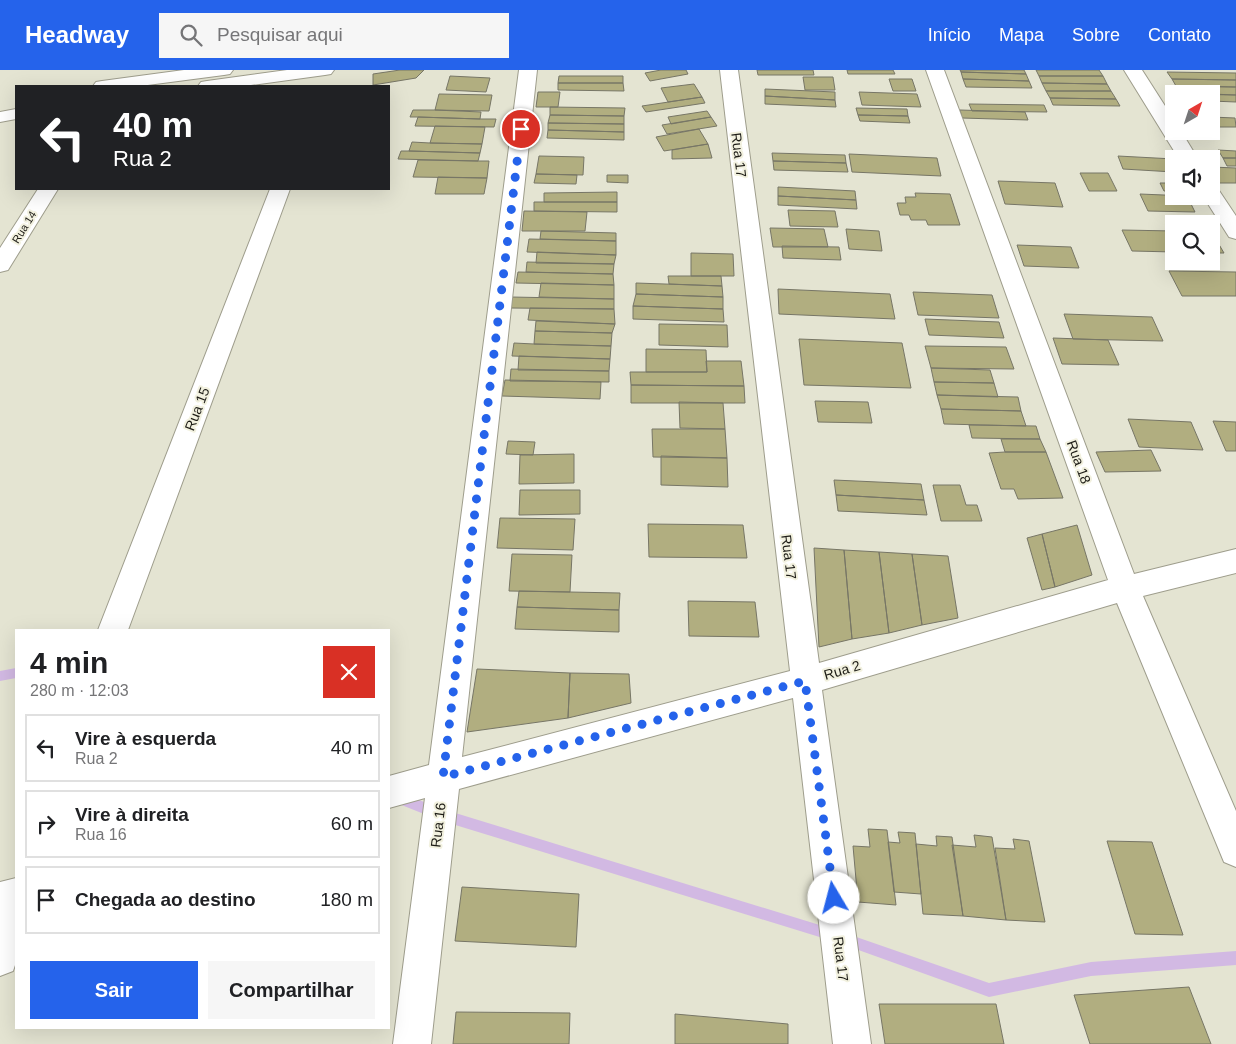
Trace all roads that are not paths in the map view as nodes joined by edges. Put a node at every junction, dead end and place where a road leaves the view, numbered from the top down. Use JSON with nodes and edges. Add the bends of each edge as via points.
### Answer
{"nodes":[{"id":1,"x":120,"y":70,"type":"edge"},
{"id":2,"x":224,"y":70,"type":"edge"},
{"id":3,"x":325,"y":70,"type":"edge"},
{"id":4,"x":528,"y":70,"type":"edge"},
{"id":5,"x":729,"y":70,"type":"edge"},
{"id":6,"x":935,"y":70,"type":"edge"},
{"id":7,"x":1133,"y":70,"type":"edge"},
{"id":8,"x":109,"y":85,"type":"edge"},
{"id":9,"x":115,"y":85,"type":"edge"},
{"id":10,"x":214,"y":85,"type":"edge"},
{"id":11,"x":319,"y":85,"type":"edge"},
{"id":12,"x":15,"y":99,"type":"edge"},
{"id":13,"x":0,"y":101,"type":"edge"},
{"id":14,"x":15,"y":114,"type":"edge"},
{"id":15,"x":0,"y":117,"type":"edge"},
{"id":16,"x":1183,"y":150,"type":"edge"},
{"id":17,"x":47,"y":190,"type":"edge"},
{"id":18,"x":280,"y":190,"type":"edge"},
{"id":19,"x":1219,"y":205,"type":"edge"},
{"id":20,"x":1236,"y":232,"type":"edge"},
{"id":21,"x":0,"y":265,"type":"edge"},
{"id":22,"x":1236,"y":561,"type":"edge"},
{"id":23,"x":1125,"y":588,"type":"junction"},
{"id":24,"x":113,"y":629,"type":"edge"},
{"id":25,"x":805,"y":681,"type":"junction"},
{"id":26,"x":443,"y":777,"type":"junction"},
{"id":27,"x":390,"y":792,"type":"edge"},
{"id":28,"x":1236,"y":850,"type":"edge"},
{"id":29,"x":15,"y":895,"type":"edge"},
{"id":30,"x":0,"y":899,"type":"edge"},
{"id":31,"x":15,"y":918,"type":"edge"},
{"id":32,"x":0,"y":958,"type":"edge"},
{"id":33,"x":412,"y":1044,"type":"edge"},
{"id":34,"x":852,"y":1044,"type":"edge"}],
"edges":[{"from":1,"to":8,"type":"street"},
{"from":2,"to":9,"type":"street"},
{"from":3,"to":10,"type":"street"},
{"from":3,"to":11,"type":"street"},
{"from":4,"to":26,"type":"street","name":"Rua 16"},
{"from":5,"to":25,"type":"street","name":"Rua 17"},
{"from":6,"to":23,"type":"street","name":"Rua 18"},
{"from":7,"to":16,"type":"street"},
{"from":12,"to":13,"type":"street"},
{"from":14,"to":15,"type":"street"},
{"from":17,"to":21,"type":"street","name":"Rua 14"},
{"from":18,"to":24,"type":"street","name":"Rua 15"},
{"from":19,"to":20,"type":"street"},
{"from":22,"to":23,"type":"street","name":"Rua 2"},
{"from":23,"to":25,"type":"street","name":"Rua 2"},
{"from":23,"to":28,"type":"street","name":"Rua 18"},
{"from":25,"to":26,"type":"street","name":"Rua 2"},
{"from":25,"to":34,"type":"street","name":"Rua 17"},
{"from":26,"to":27,"type":"street","name":"Rua 2"},
{"from":26,"to":33,"type":"street","name":"Rua 16"},
{"from":29,"to":30,"type":"street"},
{"from":31,"to":32,"type":"street"}]}
